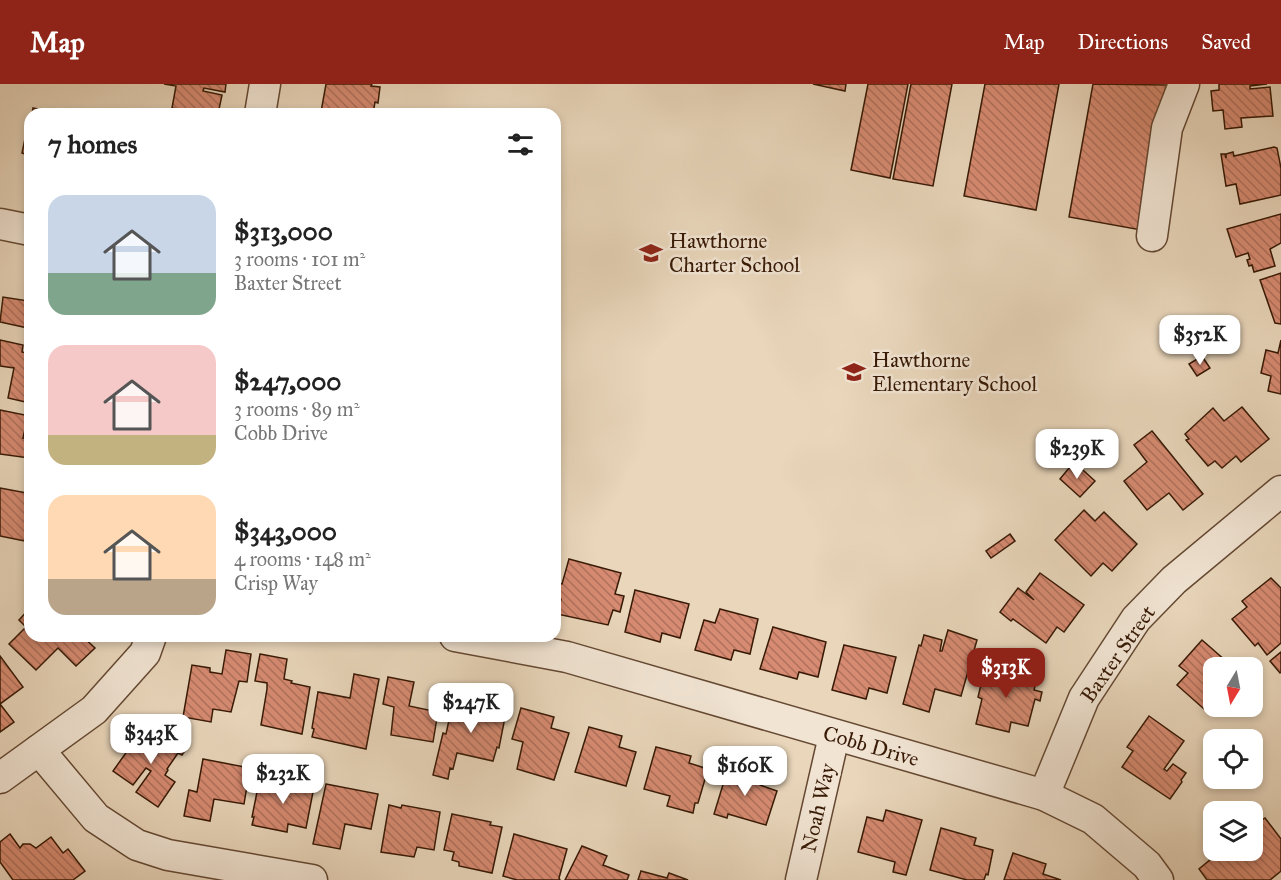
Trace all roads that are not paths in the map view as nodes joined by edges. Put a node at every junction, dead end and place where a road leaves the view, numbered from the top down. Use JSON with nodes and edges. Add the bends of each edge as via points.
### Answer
{"nodes":[{"id":1,"x":265,"y":84,"type":"edge"},
{"id":2,"x":1184,"y":84,"type":"edge"},
{"id":3,"x":261,"y":108,"type":"edge"},
{"id":4,"x":0,"y":224,"type":"edge"},
{"id":5,"x":24,"y":229,"type":"edge"},
{"id":6,"x":1152,"y":236,"type":"dead end"},
{"id":7,"x":1281,"y":491,"type":"edge"},
{"id":8,"x":149,"y":642,"type":"edge"},
{"id":9,"x":486,"y":642,"type":"edge"},
{"id":10,"x":834,"y":736,"type":"junction"},
{"id":11,"x":39,"y":750,"type":"junction"},
{"id":12,"x":0,"y":778,"type":"edge"},
{"id":13,"x":1044,"y":795,"type":"junction"},
{"id":14,"x":312,"y":880,"type":"edge"},
{"id":15,"x":801,"y":880,"type":"edge"},
{"id":16,"x":1158,"y":880,"type":"edge"}],
"edges":[{"from":1,"to":3,"type":"street"},
{"from":2,"to":6,"type":"street","via":[[1167,128]]},
{"from":4,"to":5,"type":"street"},
{"from":7,"to":13,"type":"street","name":"Baxter Street","via":[[1174,580],[1136,619],[1084,698]]},
{"from":8,"to":11,"type":"street","via":[[145,653],[94,710]]},
{"from":9,"to":10,"type":"street","name":"Cobb Drive","via":[[567,657]]},
{"from":10,"to":13,"type":"street","name":"Cobb Drive"},
{"from":10,"to":15,"type":"street","name":"Noah Way"},
{"from":11,"to":12,"type":"street"},
{"from":11,"to":14,"type":"street","via":[[96,818],[137,845],[168,855]]},
{"from":13,"to":16,"type":"street","name":"Cobb Drive","via":[[1093,819],[1147,865]]}]}
